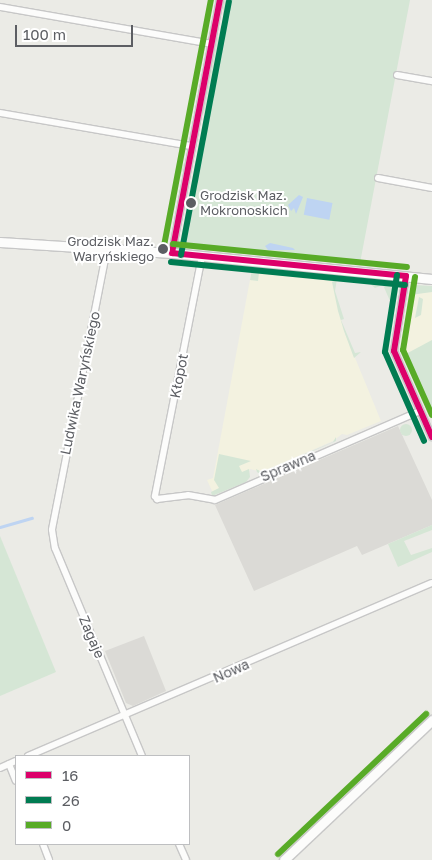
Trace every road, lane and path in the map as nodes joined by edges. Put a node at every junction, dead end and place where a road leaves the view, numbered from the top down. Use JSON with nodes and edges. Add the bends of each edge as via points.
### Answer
{"nodes":[{"id":1,"x":220,"y":0,"type":"edge"},
{"id":2,"x":0,"y":7,"type":"edge"},
{"id":3,"x":211,"y":44,"type":"junction"},
{"id":4,"x":397,"y":75,"type":"dead end"},
{"id":5,"x":432,"y":82,"type":"edge"},
{"id":6,"x":0,"y":113,"type":"edge"},
{"id":7,"x":192,"y":146,"type":"junction"},
{"id":8,"x":378,"y":178,"type":"dead end"},
{"id":9,"x":432,"y":188,"type":"edge"},
{"id":10,"x":0,"y":242,"type":"edge"},
{"id":11,"x":107,"y":249,"type":"junction"},
{"id":12,"x":172,"y":253,"type":"junction"},
{"id":13,"x":202,"y":256,"type":"junction"},
{"id":14,"x":406,"y":276,"type":"junction"},
{"id":15,"x":432,"y":279,"type":"edge"},
{"id":16,"x":420,"y":411,"type":"junction"},
{"id":17,"x":432,"y":437,"type":"edge"},
{"id":18,"x":155,"y":496,"type":"joint"},
{"id":19,"x":53,"y":516,"type":"joint"},
{"id":20,"x":432,"y":583,"type":"edge"},
{"id":21,"x":126,"y":717,"type":"junction"},
{"id":22,"x":432,"y":720,"type":"edge"},
{"id":23,"x":31,"y":755,"type":"edge"},
{"id":24,"x":142,"y":755,"type":"edge"},
{"id":25,"x":15,"y":761,"type":"edge"},
{"id":26,"x":9,"y":764,"type":"junction"},
{"id":27,"x":0,"y":768,"type":"edge"},
{"id":28,"x":15,"y":779,"type":"edge"},
{"id":29,"x":43,"y":845,"type":"edge"},
{"id":30,"x":179,"y":845,"type":"edge"},
{"id":31,"x":49,"y":860,"type":"edge"},
{"id":32,"x":186,"y":860,"type":"edge"},
{"id":33,"x":284,"y":860,"type":"edge"}],
"edges":[{"from":1,"to":3,"type":"street"},
{"from":2,"to":3,"type":"street"},
{"from":3,"to":7,"type":"street"},
{"from":4,"to":5,"type":"street"},
{"from":6,"to":7,"type":"street"},
{"from":7,"to":12,"type":"street"},
{"from":8,"to":9,"type":"street"},
{"from":10,"to":11,"type":"street"},
{"from":11,"to":12,"type":"street"},
{"from":11,"to":19,"type":"street","name":"Ludwika Waryńskiego"},
{"from":12,"to":13,"type":"street"},
{"from":13,"to":14,"type":"street"},
{"from":13,"to":18,"type":"street","name":"Kłopot"},
{"from":14,"to":15,"type":"street"},
{"from":14,"to":16,"type":"street","via":[[394,351]]},
{"from":16,"to":17,"type":"street"},
{"from":16,"to":18,"type":"street","name":"Sprawna","via":[[215,500],[188,495],[157,499]]},
{"from":19,"to":21,"type":"street","name":"Zagaje","via":[[55,548]]},
{"from":20,"to":21,"type":"street","name":"Nowa"},
{"from":21,"to":23,"type":"street","name":"Nowa"},
{"from":21,"to":24,"type":"street","name":"Zagaje"},
{"from":22,"to":33,"type":"street"},
{"from":25,"to":26,"type":"street"},
{"from":26,"to":27,"type":"street"},
{"from":26,"to":28,"type":"street"},
{"from":29,"to":31,"type":"street"},
{"from":30,"to":32,"type":"street"}]}
